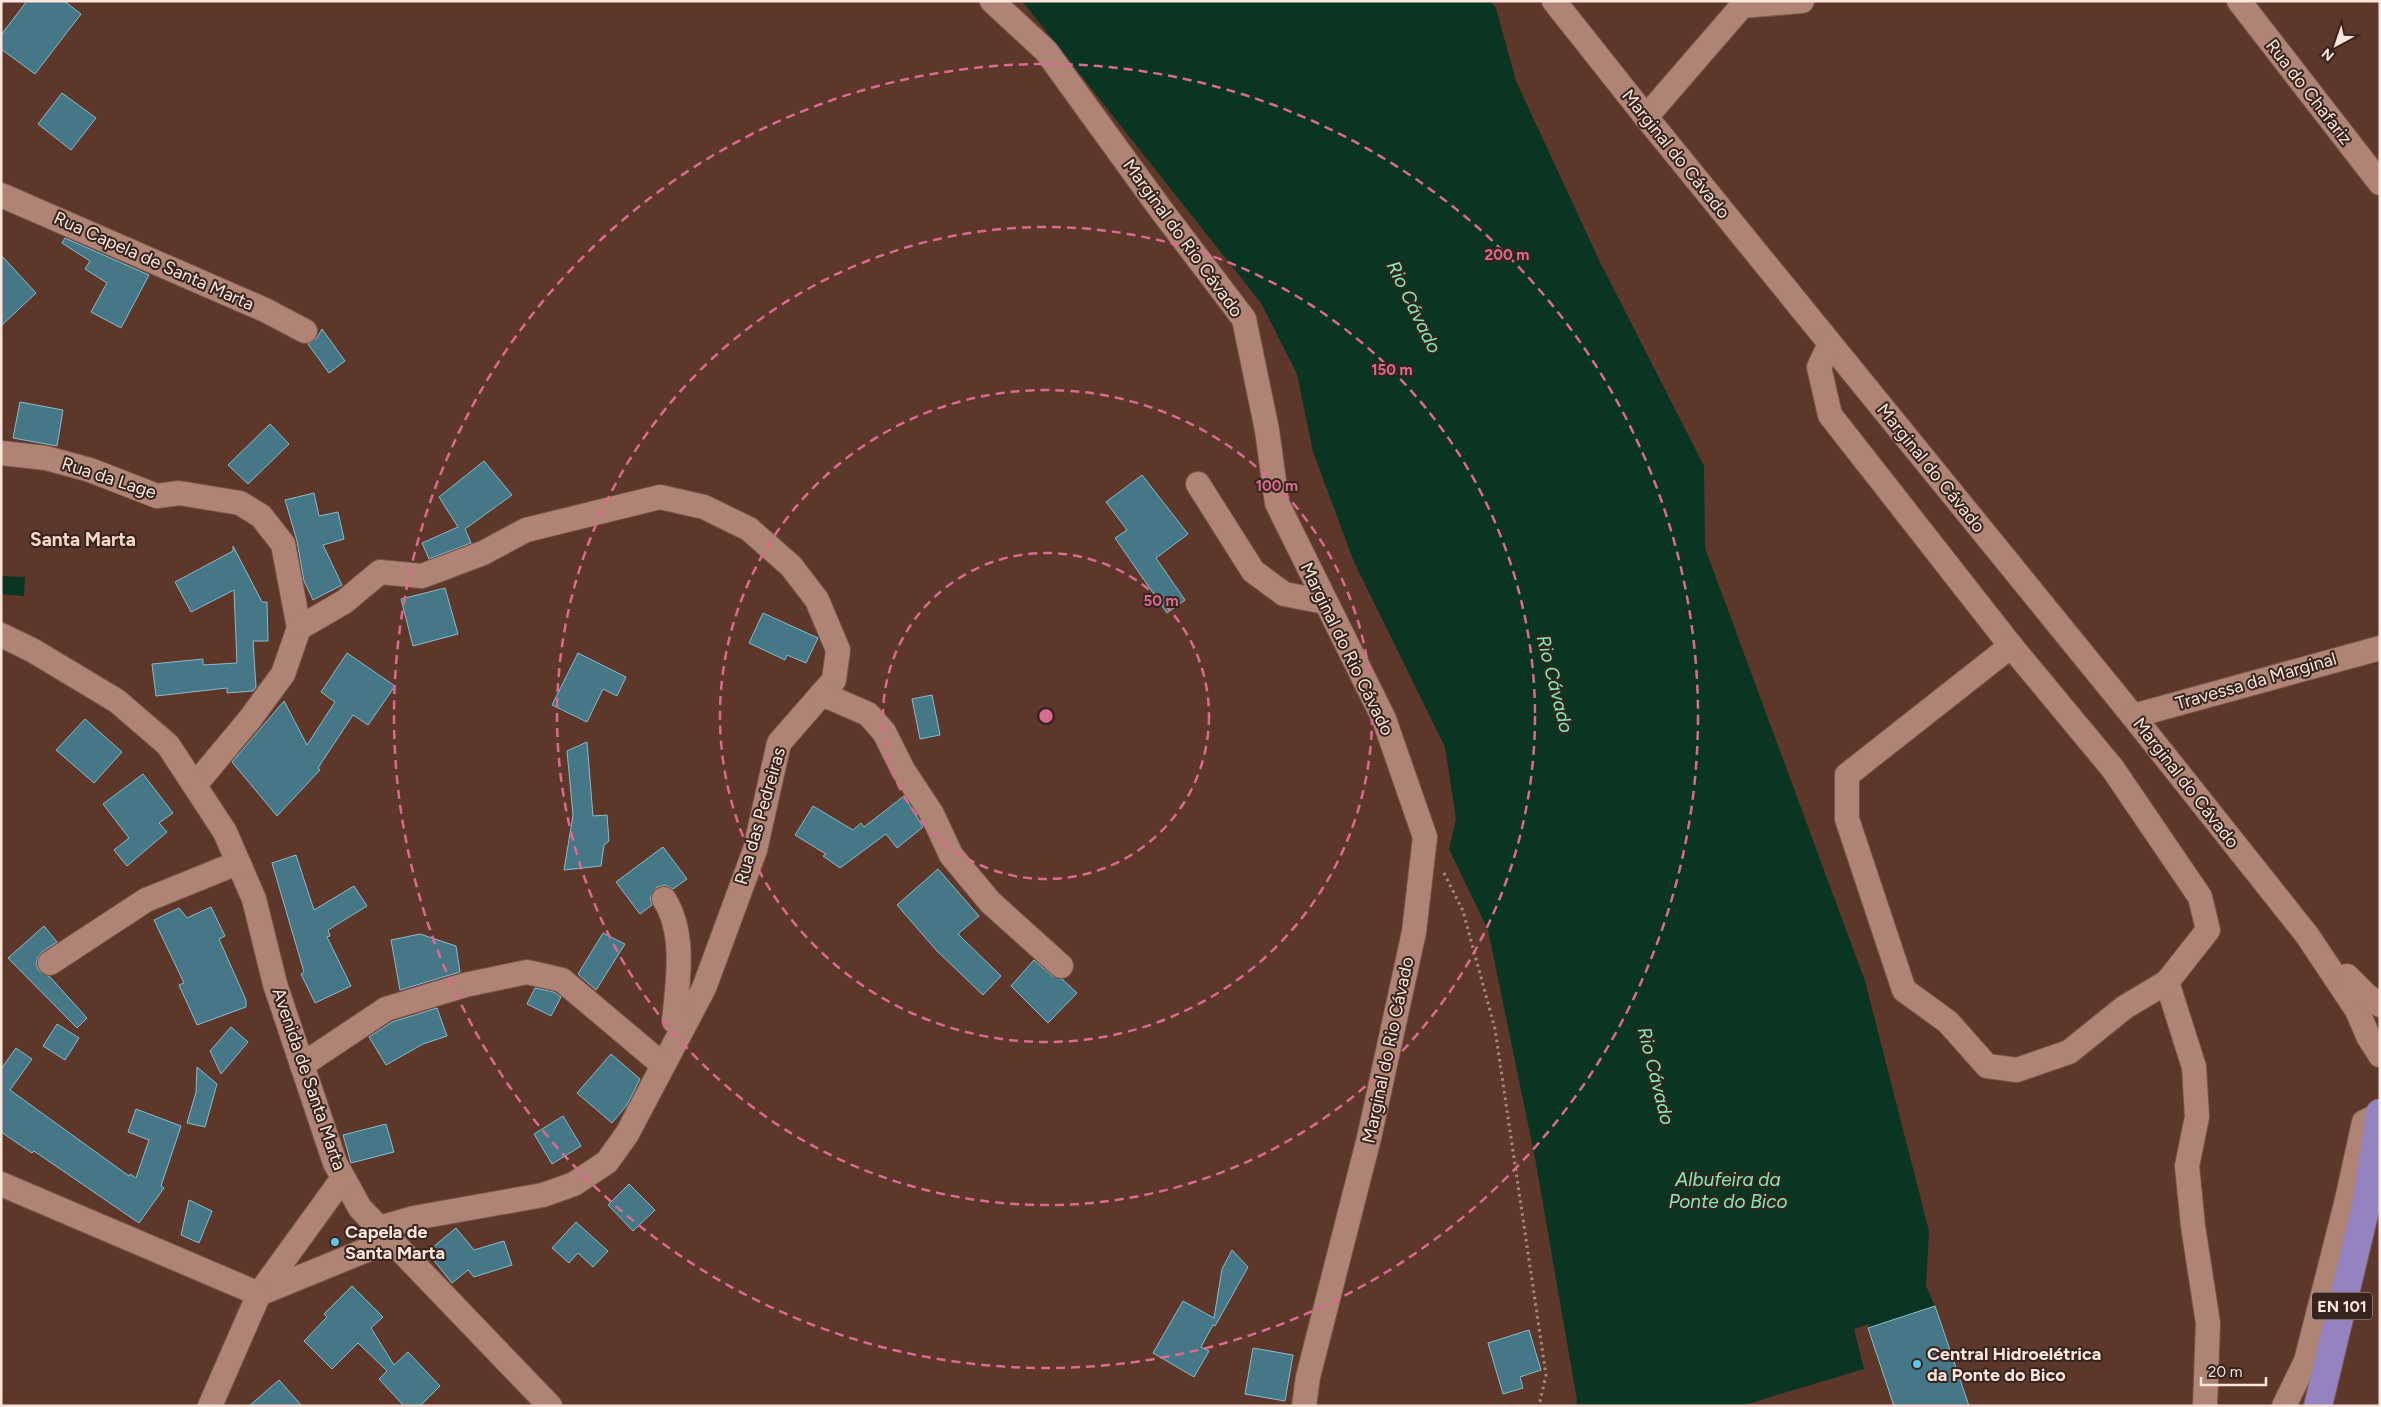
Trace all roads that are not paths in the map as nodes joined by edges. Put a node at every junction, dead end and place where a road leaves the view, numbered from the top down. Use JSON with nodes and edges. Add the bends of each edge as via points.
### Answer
{"nodes":[{"id":1,"x":992,"y":1,"type":"edge"},
{"id":2,"x":1554,"y":1,"type":"edge"},
{"id":3,"x":1802,"y":1,"type":"edge"},
{"id":4,"x":2239,"y":1,"type":"edge"},
{"id":5,"x":1646,"y":117,"type":"junction"},
{"id":6,"x":2380,"y":183,"type":"edge"},
{"id":7,"x":1,"y":195,"type":"edge"},
{"id":8,"x":305,"y":331,"type":"dead end"},
{"id":9,"x":1830,"y":344,"type":"junction"},
{"id":10,"x":1,"y":453,"type":"edge"},
{"id":11,"x":1198,"y":484,"type":"dead end"},
{"id":12,"x":1325,"y":602,"type":"junction"},
{"id":13,"x":299,"y":628,"type":"junction"},
{"id":14,"x":1,"y":635,"type":"edge"},
{"id":15,"x":2011,"y":646,"type":"junction"},
{"id":16,"x":2380,"y":648,"type":"edge"},
{"id":17,"x":822,"y":694,"type":"junction"},
{"id":18,"x":2133,"y":716,"type":"junction"},
{"id":19,"x":193,"y":782,"type":"junction"},
{"id":20,"x":240,"y":866,"type":"junction"},
{"id":21,"x":664,"y":899,"type":"dead end"},
{"id":22,"x":2307,"y":935,"type":"junction"},
{"id":23,"x":50,"y":962,"type":"dead end"},
{"id":24,"x":1061,"y":966,"type":"dead end"},
{"id":25,"x":2167,"y":982,"type":"junction"},
{"id":26,"x":2380,"y":1005,"type":"edge"},
{"id":27,"x":684,"y":1025,"type":"junction"},
{"id":28,"x":2380,"y":1055,"type":"edge"},
{"id":29,"x":302,"y":1065,"type":"junction"},
{"id":30,"x":663,"y":1065,"type":"junction"},
{"id":31,"x":2379,"y":1114,"type":"edge"},
{"id":32,"x":343,"y":1178,"type":"junction"},
{"id":33,"x":2380,"y":1182,"type":"edge"},
{"id":34,"x":1,"y":1184,"type":"edge"},
{"id":35,"x":2366,"y":1206,"type":"junction"},
{"id":36,"x":385,"y":1234,"type":"junction"},
{"id":37,"x":259,"y":1294,"type":"junction"},
{"id":38,"x":210,"y":1406,"type":"edge"},
{"id":39,"x":550,"y":1406,"type":"edge"},
{"id":40,"x":1304,"y":1406,"type":"edge"},
{"id":41,"x":2205,"y":1406,"type":"edge"},
{"id":42,"x":2284,"y":1406,"type":"edge"},
{"id":43,"x":2318,"y":1406,"type":"edge"}],
"edges":[{"from":1,"to":12,"type":"street","name":"Marginal do Rio Cávado","via":[[1046,51],[1244,319],[1267,430],[1277,503]]},
{"from":2,"to":5,"type":"street","name":"Marginal do Cávado"},
{"from":3,"to":5,"type":"street","via":[[1742,6]]},
{"from":4,"to":6,"type":"street","name":"Rua do Chafariz"},
{"from":5,"to":9,"type":"street","name":"Marginal do Cávado"},
{"from":7,"to":8,"type":"street","name":"Rua Capela de Santa Marta","via":[[265,310]]},
{"from":9,"to":15,"type":"street","via":[[1819,367],[1830,415]]},
{"from":9,"to":18,"type":"street","name":"Marginal do Cávado"},
{"from":10,"to":13,"type":"street","name":"Rua da Lage","via":[[46,458],[157,496],[180,493],[240,504],[261,516],[283,544]]},
{"from":11,"to":12,"type":"street","via":[[1253,571],[1284,594]]},
{"from":12,"to":40,"type":"street","name":"Marginal do Rio Cávado","via":[[1384,719],[1425,837],[1414,932],[1369,1138],[1308,1377]]},
{"from":13,"to":17,"type":"street","name":"Rua das Pedreiras","via":[[344,602],[380,572],[422,576],[483,553],[526,530],[660,497],[704,506],[749,529],[791,566],[817,600],[838,650],[834,680]]},
{"from":13,"to":19,"type":"street","name":"Rua da Lage","via":[[283,674],[250,719]]},
{"from":14,"to":19,"type":"street","name":"Avenida de Santa Marta","via":[[117,701],[168,745]]},
{"from":15,"to":25,"type":"street","via":[[2113,769],[2200,897],[2208,930]]},
{"from":15,"to":25,"type":"street","via":[[1847,775],[1847,818],[1904,990],[1948,1022],[1987,1066],[2016,1070],[2070,1052],[2125,1007]]},
{"from":16,"to":18,"type":"street","name":"Travessa da Marginal"},
{"from":17,"to":24,"type":"street","via":[[868,714],[884,732],[903,770],[932,814],[951,855],[990,902]]},
{"from":17,"to":27,"type":"street","name":"Rua das Pedreiras","via":[[779,743],[755,850],[704,988]]},
{"from":18,"to":22,"type":"street","name":"Marginal do Cávado"},
{"from":19,"to":20,"type":"street","name":"Avenida de Santa Marta","via":[[226,832]]},
{"from":20,"to":23,"type":"street","via":[[230,866],[146,900]]},
{"from":20,"to":29,"type":"street","name":"Avenida de Santa Marta","via":[[254,899],[275,984]]},
{"from":21,"to":27,"type":"street","via":[[673,913],[677,934],[674,1021]]},
{"from":22,"to":26,"type":"street"},
{"from":22,"to":28,"type":"street","via":[[2357,1010]]},
{"from":25,"to":41,"type":"street","via":[[2194,1067],[2197,1117],[2187,1166],[2208,1323]]},
{"from":27,"to":30,"type":"street","name":"Rua das Pedreiras"},
{"from":29,"to":30,"type":"street","via":[[386,1009],[464,985],[528,972],[562,980]]},
{"from":29,"to":32,"type":"street","name":"Avenida de Santa Marta"},
{"from":30,"to":36,"type":"street","name":"Rua das Pedreiras","via":[[627,1134],[608,1162],[574,1184],[543,1195],[414,1218]]},
{"from":31,"to":35,"type":"main road","number":"EN 101"},
{"from":31,"to":42,"type":"street","via":[[2364,1122],[2306,1361]]},
{"from":32,"to":36,"type":"street","name":"Avenida de Santa Marta","via":[[360,1208]]},
{"from":32,"to":37,"type":"street"},
{"from":33,"to":35,"type":"main road","number":"EN 101"},
{"from":34,"to":37,"type":"street"},
{"from":35,"to":43,"type":"main road","number":"EN 101"},
{"from":36,"to":37,"type":"street","name":"Rua das Pedreiras"},
{"from":36,"to":39,"type":"street","name":"Avenida de Santa Marta"},
{"from":37,"to":38,"type":"street"}]}
